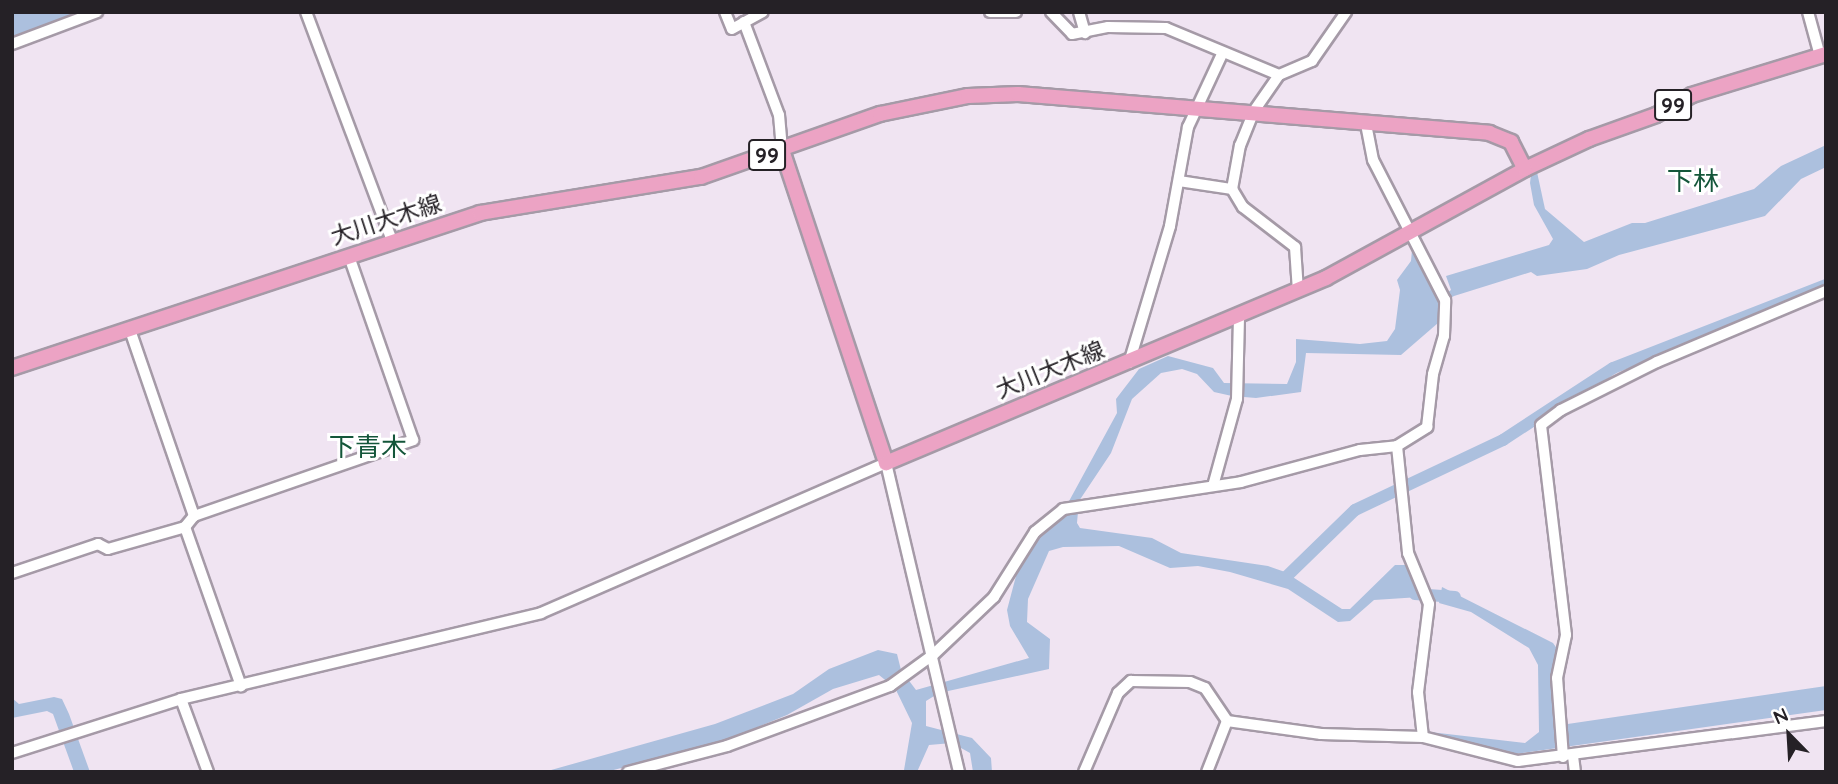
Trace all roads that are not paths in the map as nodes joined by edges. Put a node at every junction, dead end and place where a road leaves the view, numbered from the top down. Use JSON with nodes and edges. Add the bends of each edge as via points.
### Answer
{"nodes":[{"id":1,"x":97,"y":12,"type":"edge"},
{"id":2,"x":306,"y":12,"type":"edge"},
{"id":3,"x":725,"y":12,"type":"edge"},
{"id":4,"x":763,"y":12,"type":"edge"},
{"id":5,"x":990,"y":12,"type":"edge"},
{"id":6,"x":1016,"y":12,"type":"edge"},
{"id":7,"x":1051,"y":12,"type":"edge"},
{"id":8,"x":1079,"y":12,"type":"edge"},
{"id":9,"x":1346,"y":12,"type":"edge"},
{"id":10,"x":1808,"y":12,"type":"edge"},
{"id":11,"x":744,"y":22,"type":"junction"},
{"id":12,"x":1084,"y":33,"type":"junction"},
{"id":13,"x":12,"y":44,"type":"edge"},
{"id":14,"x":1222,"y":54,"type":"junction"},
{"id":15,"x":1823,"y":55,"type":"edge"},
{"id":16,"x":1279,"y":75,"type":"junction"},
{"id":17,"x":1198,"y":107,"type":"junction"},
{"id":18,"x":1254,"y":111,"type":"junction"},
{"id":19,"x":1366,"y":123,"type":"junction"},
{"id":20,"x":782,"y":150,"type":"junction"},
{"id":21,"x":1525,"y":169,"type":"junction"},
{"id":22,"x":1180,"y":181,"type":"junction"},
{"id":23,"x":1232,"y":189,"type":"junction"},
{"id":24,"x":1413,"y":231,"type":"junction"},
{"id":25,"x":392,"y":241,"type":"junction"},
{"id":26,"x":349,"y":256,"type":"junction"},
{"id":27,"x":1298,"y":291,"type":"junction"},
{"id":28,"x":1826,"y":291,"type":"edge"},
{"id":29,"x":1239,"y":317,"type":"junction"},
{"id":30,"x":130,"y":330,"type":"junction"},
{"id":31,"x":1129,"y":363,"type":"junction"},
{"id":32,"x":12,"y":368,"type":"edge"},
{"id":33,"x":1397,"y":446,"type":"junction"},
{"id":34,"x":886,"y":463,"type":"junction"},
{"id":35,"x":1213,"y":486,"type":"junction"},
{"id":36,"x":194,"y":516,"type":"junction"},
{"id":37,"x":185,"y":527,"type":"junction"},
{"id":38,"x":12,"y":573,"type":"edge"},
{"id":39,"x":934,"y":654,"type":"junction"},
{"id":40,"x":241,"y":686,"type":"junction"},
{"id":41,"x":181,"y":699,"type":"junction"},
{"id":42,"x":1227,"y":721,"type":"junction"},
{"id":43,"x":1826,"y":721,"type":"edge"},
{"id":44,"x":1423,"y":737,"type":"junction"},
{"id":45,"x":12,"y":753,"type":"edge"},
{"id":46,"x":1568,"y":756,"type":"junction"},
{"id":47,"x":208,"y":772,"type":"edge"},
{"id":48,"x":628,"y":772,"type":"edge"},
{"id":49,"x":959,"y":772,"type":"edge"},
{"id":50,"x":1084,"y":772,"type":"edge"},
{"id":51,"x":1207,"y":772,"type":"edge"},
{"id":52,"x":1575,"y":772,"type":"edge"}],
"edges":[{"from":1,"to":13,"type":"street"},
{"from":2,"to":25,"type":"street"},
{"from":3,"to":11,"type":"street","via":[[732,29]]},
{"from":4,"to":11,"type":"street"},
{"from":5,"to":6,"type":"street"},
{"from":7,"to":12,"type":"street","via":[[1072,34]]},
{"from":8,"to":12,"type":"street"},
{"from":9,"to":16,"type":"street","via":[[1312,61]]},
{"from":10,"to":15,"type":"street"},
{"from":11,"to":20,"type":"street","via":[[779,115]]},
{"from":12,"to":14,"type":"street","via":[[1158,26]]},
{"from":14,"to":16,"type":"street"},
{"from":14,"to":17,"type":"street"},
{"from":15,"to":21,"type":"main road","name":"大川大木線","number":"99","via":[[1692,95]]},
{"from":16,"to":18,"type":"street"},
{"from":17,"to":18,"type":"main road","name":"大川大木線","number":"99"},
{"from":17,"to":20,"type":"main road","name":"大川大木線","number":"99","via":[[1018,94],[968,96],[880,114]]},
{"from":17,"to":22,"type":"street","via":[[1188,127]]},
{"from":18,"to":19,"type":"main road","name":"大川大木線","number":"99"},
{"from":18,"to":23,"type":"street","via":[[1234,161]]},
{"from":19,"to":21,"type":"main road","name":"大川大木線","number":"99","via":[[1489,133],[1511,142]]},
{"from":19,"to":24,"type":"street","via":[[1373,160]]},
{"from":20,"to":25,"type":"main road","name":"大川大木線","number":"99","via":[[701,177],[519,204]]},
{"from":20,"to":34,"type":"main road","number":"99"},
{"from":21,"to":24,"type":"main road","name":"大川大木線","number":"99"},
{"from":22,"to":23,"type":"street"},
{"from":22,"to":31,"type":"street"},
{"from":23,"to":27,"type":"street","via":[[1243,207],[1295,247]]},
{"from":24,"to":27,"type":"main road","name":"大川大木線","number":"99"},
{"from":24,"to":33,"type":"street","via":[[1443,296],[1444,336],[1433,374],[1427,427]]},
{"from":25,"to":26,"type":"main road","name":"大川大木線","number":"99"},
{"from":26,"to":30,"type":"main road","name":"大川大木線","number":"99"},
{"from":26,"to":36,"type":"street","via":[[413,440]]},
{"from":27,"to":29,"type":"main road","name":"大川大木線","number":"99"},
{"from":28,"to":46,"type":"street","via":[[1657,362],[1561,410],[1541,425],[1566,635],[1557,678]]},
{"from":29,"to":31,"type":"main road","name":"大川大木線","number":"99"},
{"from":29,"to":35,"type":"street","via":[[1237,399]]},
{"from":30,"to":32,"type":"main road","name":"大川大木線","number":"99"},
{"from":30,"to":36,"type":"street"},
{"from":31,"to":34,"type":"main road","name":"大川大木線","number":"99"},
{"from":33,"to":35,"type":"street"},
{"from":33,"to":44,"type":"street","via":[[1408,552],[1429,604],[1418,692]]},
{"from":34,"to":39,"type":"street"},
{"from":34,"to":40,"type":"street","via":[[541,613]]},
{"from":35,"to":39,"type":"street","via":[[1053,514],[1020,552],[994,597]]},
{"from":36,"to":37,"type":"street"},
{"from":37,"to":38,"type":"street","via":[[108,549],[98,544]]},
{"from":37,"to":40,"type":"street"},
{"from":39,"to":48,"type":"street","via":[[890,686],[727,746]]},
{"from":39,"to":49,"type":"street"},
{"from":40,"to":41,"type":"street"},
{"from":41,"to":45,"type":"street"},
{"from":41,"to":47,"type":"street"},
{"from":42,"to":44,"type":"street","via":[[1321,734]]},
{"from":42,"to":50,"type":"street","via":[[1205,688],[1190,682],[1131,681],[1118,693]]},
{"from":42,"to":51,"type":"street"},
{"from":43,"to":46,"type":"street"},
{"from":44,"to":46,"type":"street","via":[[1518,761]]},
{"from":46,"to":52,"type":"street"}]}
